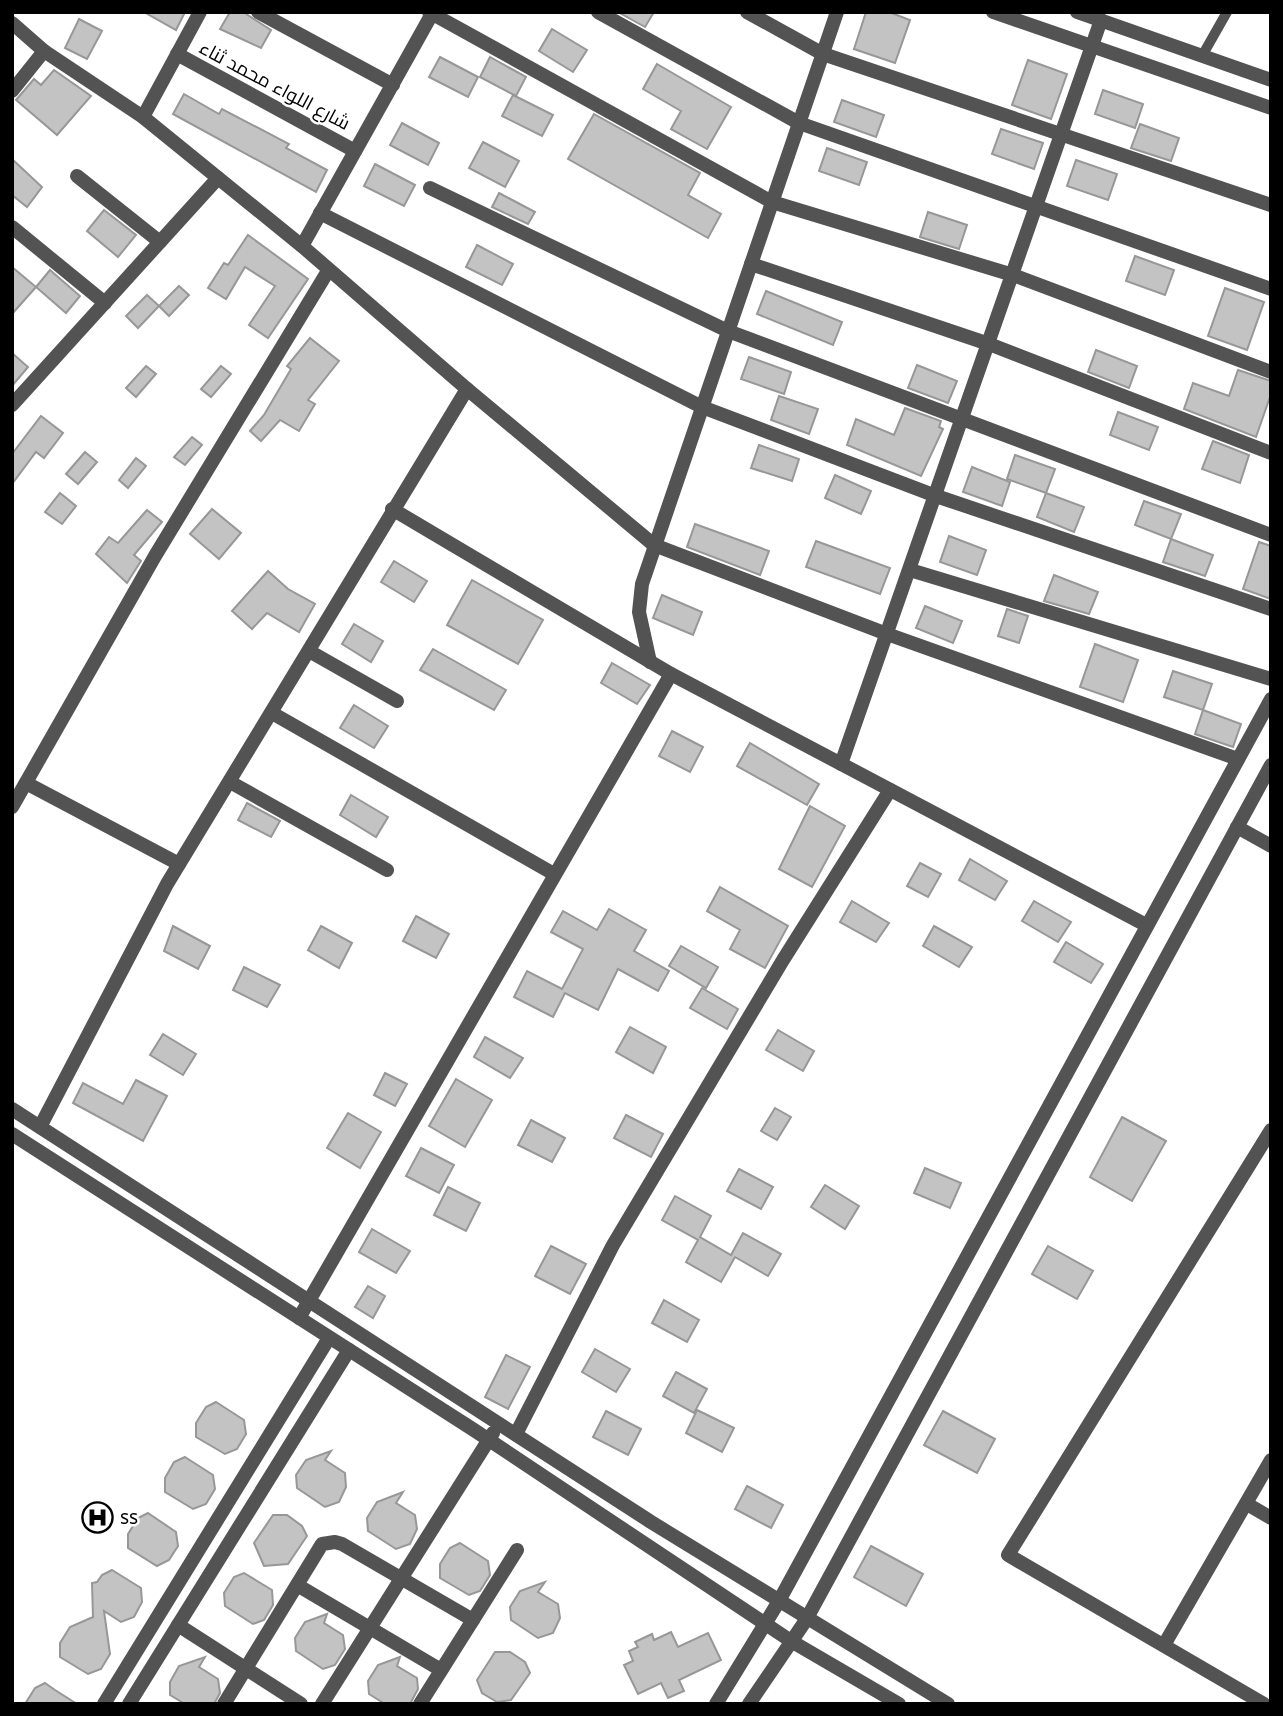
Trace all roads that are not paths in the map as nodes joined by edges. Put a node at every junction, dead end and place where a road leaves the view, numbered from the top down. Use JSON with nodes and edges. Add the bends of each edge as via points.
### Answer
{"nodes":[{"id":1,"x":200,"y":12,"type":"edge"},
{"id":2,"x":258,"y":12,"type":"edge"},
{"id":3,"x":598,"y":12,"type":"edge"},
{"id":4,"x":747,"y":12,"type":"edge"},
{"id":5,"x":837,"y":12,"type":"edge"},
{"id":6,"x":993,"y":12,"type":"edge"},
{"id":7,"x":1077,"y":12,"type":"edge"},
{"id":8,"x":1227,"y":12,"type":"edge"},
{"id":9,"x":431,"y":13,"type":"edge"},
{"id":10,"x":1093,"y":17,"type":"edge"},
{"id":11,"x":12,"y":23,"type":"edge"},
{"id":12,"x":1091,"y":46,"type":"junction"},
{"id":13,"x":44,"y":51,"type":"junction"},
{"id":14,"x":177,"y":54,"type":"junction"},
{"id":15,"x":823,"y":54,"type":"junction"},
{"id":16,"x":1202,"y":56,"type":"junction"},
{"id":17,"x":1271,"y":79,"type":"edge"},
{"id":18,"x":393,"y":85,"type":"junction"},
{"id":19,"x":12,"y":91,"type":"edge"},
{"id":20,"x":1271,"y":108,"type":"edge"},
{"id":21,"x":143,"y":117,"type":"junction"},
{"id":22,"x":799,"y":122,"type":"junction"},
{"id":23,"x":1061,"y":133,"type":"junction"},
{"id":24,"x":355,"y":150,"type":"junction"},
{"id":25,"x":77,"y":176,"type":"dead end"},
{"id":26,"x":218,"y":178,"type":"junction"},
{"id":27,"x":430,"y":188,"type":"dead end"},
{"id":28,"x":772,"y":202,"type":"junction"},
{"id":29,"x":1271,"y":205,"type":"edge"},
{"id":30,"x":1034,"y":206,"type":"junction"},
{"id":31,"x":320,"y":213,"type":"junction"},
{"id":32,"x":12,"y":227,"type":"edge"},
{"id":33,"x":160,"y":242,"type":"junction"},
{"id":34,"x":302,"y":246,"type":"junction"},
{"id":35,"x":751,"y":264,"type":"junction"},
{"id":36,"x":328,"y":271,"type":"junction"},
{"id":37,"x":1013,"y":275,"type":"junction"},
{"id":38,"x":1271,"y":289,"type":"edge"},
{"id":39,"x":105,"y":303,"type":"junction"},
{"id":40,"x":728,"y":331,"type":"junction"},
{"id":41,"x":989,"y":344,"type":"junction"},
{"id":42,"x":1271,"y":372,"type":"edge"},
{"id":43,"x":467,"y":389,"type":"junction"},
{"id":44,"x":12,"y":405,"type":"edge"},
{"id":45,"x":702,"y":407,"type":"junction"},
{"id":46,"x":962,"y":421,"type":"junction"},
{"id":47,"x":1271,"y":453,"type":"edge"},
{"id":48,"x":936,"y":496,"type":"junction"},
{"id":49,"x":393,"y":509,"type":"junction"},
{"id":50,"x":1271,"y":534,"type":"edge"},
{"id":51,"x":654,"y":545,"type":"junction"},
{"id":52,"x":910,"y":570,"type":"junction"},
{"id":53,"x":1271,"y":609,"type":"edge"},
{"id":54,"x":887,"y":634,"type":"junction"},
{"id":55,"x":309,"y":651,"type":"junction"},
{"id":56,"x":650,"y":662,"type":"junction"},
{"id":57,"x":671,"y":674,"type":"junction"},
{"id":58,"x":1271,"y":679,"type":"edge"},
{"id":59,"x":1271,"y":699,"type":"edge"},
{"id":60,"x":397,"y":701,"type":"dead end"},
{"id":61,"x":272,"y":713,"type":"junction"},
{"id":62,"x":1238,"y":759,"type":"junction"},
{"id":63,"x":841,"y":764,"type":"junction"},
{"id":64,"x":1271,"y":765,"type":"edge"},
{"id":65,"x":230,"y":782,"type":"junction"},
{"id":66,"x":26,"y":783,"type":"junction"},
{"id":67,"x":890,"y":790,"type":"junction"},
{"id":68,"x":14,"y":799,"type":"edge"},
{"id":69,"x":1237,"y":827,"type":"junction"},
{"id":70,"x":1271,"y":846,"type":"edge"},
{"id":71,"x":179,"y":864,"type":"junction"},
{"id":72,"x":387,"y":870,"type":"dead end"},
{"id":73,"x":554,"y":874,"type":"junction"},
{"id":74,"x":1146,"y":925,"type":"junction"},
{"id":75,"x":12,"y":1109,"type":"edge"},
{"id":76,"x":40,"y":1126,"type":"junction"},
{"id":77,"x":1271,"y":1130,"type":"edge"},
{"id":78,"x":12,"y":1134,"type":"edge"},
{"id":79,"x":310,"y":1299,"type":"junction"},
{"id":80,"x":299,"y":1318,"type":"junction"},
{"id":81,"x":329,"y":1338,"type":"junction"},
{"id":82,"x":349,"y":1350,"type":"junction"},
{"id":83,"x":499,"y":1423,"type":"junction"},
{"id":84,"x":516,"y":1434,"type":"junction"},
{"id":85,"x":489,"y":1440,"type":"junction"},
{"id":86,"x":1271,"y":1460,"type":"edge"},
{"id":87,"x":1247,"y":1504,"type":"junction"},
{"id":88,"x":1271,"y":1518,"type":"edge"},
{"id":89,"x":517,"y":1550,"type":"dead end"},
{"id":90,"x":402,"y":1577,"type":"junction"},
{"id":91,"x":297,"y":1585,"type":"junction"},
{"id":92,"x":779,"y":1601,"type":"junction"},
{"id":93,"x":473,"y":1620,"type":"junction"},
{"id":94,"x":806,"y":1620,"type":"junction"},
{"id":95,"x":765,"y":1621,"type":"junction"},
{"id":96,"x":178,"y":1625,"type":"junction"},
{"id":97,"x":370,"y":1628,"type":"junction"},
{"id":98,"x":791,"y":1640,"type":"junction"},
{"id":99,"x":1164,"y":1645,"type":"junction"},
{"id":100,"x":245,"y":1669,"type":"junction"},
{"id":101,"x":441,"y":1670,"type":"junction"},
{"id":102,"x":104,"y":1704,"type":"edge"},
{"id":103,"x":129,"y":1704,"type":"edge"},
{"id":104,"x":224,"y":1704,"type":"edge"},
{"id":105,"x":301,"y":1704,"type":"edge"},
{"id":106,"x":322,"y":1704,"type":"edge"},
{"id":107,"x":420,"y":1704,"type":"edge"},
{"id":108,"x":716,"y":1704,"type":"edge"},
{"id":109,"x":750,"y":1704,"type":"edge"},
{"id":110,"x":899,"y":1704,"type":"edge"},
{"id":111,"x":948,"y":1704,"type":"edge"},
{"id":112,"x":1264,"y":1704,"type":"edge"}],
"edges":[{"from":1,"to":14,"type":"street"},
{"from":2,"to":18,"type":"street"},
{"from":3,"to":22,"type":"street"},
{"from":4,"to":15,"type":"street"},
{"from":5,"to":15,"type":"street"},
{"from":6,"to":12,"type":"street"},
{"from":7,"to":10,"type":"street"},
{"from":8,"to":16,"type":"lane"},
{"from":9,"to":18,"type":"street"},
{"from":9,"to":28,"type":"street"},
{"from":10,"to":12,"type":"street"},
{"from":10,"to":16,"type":"street"},
{"from":11,"to":13,"type":"street"},
{"from":12,"to":20,"type":"street"},
{"from":12,"to":23,"type":"street"},
{"from":13,"to":19,"type":"street"},
{"from":13,"to":21,"type":"street"},
{"from":14,"to":21,"type":"street"},
{"from":14,"to":24,"type":"street","name":"شارع اللواء محمد ثناء"},
{"from":15,"to":22,"type":"street"},
{"from":15,"to":23,"type":"street"},
{"from":16,"to":17,"type":"street"},
{"from":18,"to":24,"type":"street"},
{"from":21,"to":26,"type":"street"},
{"from":22,"to":28,"type":"street"},
{"from":22,"to":30,"type":"street"},
{"from":23,"to":29,"type":"street"},
{"from":23,"to":30,"type":"street"},
{"from":24,"to":31,"type":"street"},
{"from":25,"to":33,"type":"street"},
{"from":26,"to":33,"type":"street"},
{"from":26,"to":34,"type":"street"},
{"from":27,"to":40,"type":"street"},
{"from":28,"to":35,"type":"street"},
{"from":28,"to":37,"type":"street"},
{"from":30,"to":37,"type":"street"},
{"from":30,"to":38,"type":"street"},
{"from":31,"to":34,"type":"street"},
{"from":31,"to":45,"type":"street"},
{"from":32,"to":39,"type":"street"},
{"from":33,"to":39,"type":"street"},
{"from":34,"to":36,"type":"street"},
{"from":35,"to":40,"type":"street"},
{"from":35,"to":41,"type":"street"},
{"from":36,"to":43,"type":"street"},
{"from":36,"to":66,"type":"street","via":[[155,555]]},
{"from":37,"to":41,"type":"street"},
{"from":37,"to":42,"type":"street"},
{"from":39,"to":44,"type":"street"},
{"from":40,"to":45,"type":"street"},
{"from":40,"to":46,"type":"street"},
{"from":41,"to":46,"type":"street"},
{"from":41,"to":47,"type":"street"},
{"from":43,"to":49,"type":"street"},
{"from":43,"to":51,"type":"street"},
{"from":45,"to":48,"type":"street"},
{"from":45,"to":51,"type":"street"},
{"from":46,"to":48,"type":"street"},
{"from":46,"to":50,"type":"street"},
{"from":48,"to":52,"type":"street"},
{"from":48,"to":53,"type":"street"},
{"from":49,"to":55,"type":"street"},
{"from":49,"to":56,"type":"street"},
{"from":51,"to":54,"type":"street"},
{"from":51,"to":56,"type":"street","via":[[639,612]]},
{"from":52,"to":54,"type":"street"},
{"from":52,"to":58,"type":"street"},
{"from":54,"to":62,"type":"street"},
{"from":54,"to":63,"type":"street"},
{"from":55,"to":60,"type":"street"},
{"from":55,"to":61,"type":"street"},
{"from":56,"to":57,"type":"street"},
{"from":57,"to":63,"type":"street"},
{"from":57,"to":73,"type":"street"},
{"from":59,"to":62,"type":"street"},
{"from":61,"to":65,"type":"street"},
{"from":61,"to":73,"type":"street"},
{"from":62,"to":74,"type":"street"},
{"from":63,"to":67,"type":"street"},
{"from":64,"to":69,"type":"street"},
{"from":65,"to":71,"type":"street"},
{"from":65,"to":72,"type":"street"},
{"from":66,"to":68,"type":"street"},
{"from":66,"to":71,"type":"street"},
{"from":67,"to":74,"type":"street"},
{"from":67,"to":84,"type":"street","via":[[613,1245]]},
{"from":69,"to":70,"type":"street"},
{"from":69,"to":94,"type":"street"},
{"from":71,"to":76,"type":"street"},
{"from":73,"to":79,"type":"street"},
{"from":74,"to":92,"type":"street"},
{"from":75,"to":76,"type":"street"},
{"from":76,"to":79,"type":"street"},
{"from":77,"to":99,"type":"street","via":[[1008,1555]]},
{"from":78,"to":80,"type":"street"},
{"from":79,"to":80,"type":"street"},
{"from":79,"to":83,"type":"street"},
{"from":80,"to":81,"type":"street"},
{"from":81,"to":82,"type":"street"},
{"from":81,"to":102,"type":"street"},
{"from":82,"to":85,"type":"street"},
{"from":82,"to":96,"type":"street"},
{"from":83,"to":84,"type":"street"},
{"from":83,"to":85,"type":"street"},
{"from":84,"to":92,"type":"street"},
{"from":85,"to":90,"type":"street"},
{"from":85,"to":95,"type":"street"},
{"from":86,"to":87,"type":"street"},
{"from":87,"to":88,"type":"street"},
{"from":87,"to":99,"type":"street"},
{"from":89,"to":93,"type":"street"},
{"from":90,"to":91,"type":"street","via":[[342,1544],[329,1542],[322,1544]]},
{"from":90,"to":93,"type":"street"},
{"from":90,"to":97,"type":"street"},
{"from":91,"to":97,"type":"street"},
{"from":91,"to":100,"type":"street"},
{"from":92,"to":94,"type":"street"},
{"from":92,"to":95,"type":"street"},
{"from":93,"to":101,"type":"street"},
{"from":94,"to":98,"type":"street"},
{"from":94,"to":111,"type":"street"},
{"from":95,"to":98,"type":"street"},
{"from":95,"to":108,"type":"street"},
{"from":96,"to":100,"type":"street"},
{"from":96,"to":103,"type":"street"},
{"from":97,"to":101,"type":"street"},
{"from":97,"to":106,"type":"street"},
{"from":98,"to":109,"type":"street"},
{"from":98,"to":110,"type":"street"},
{"from":99,"to":112,"type":"street"},
{"from":100,"to":104,"type":"street"},
{"from":100,"to":105,"type":"street"},
{"from":101,"to":107,"type":"street"}]}
